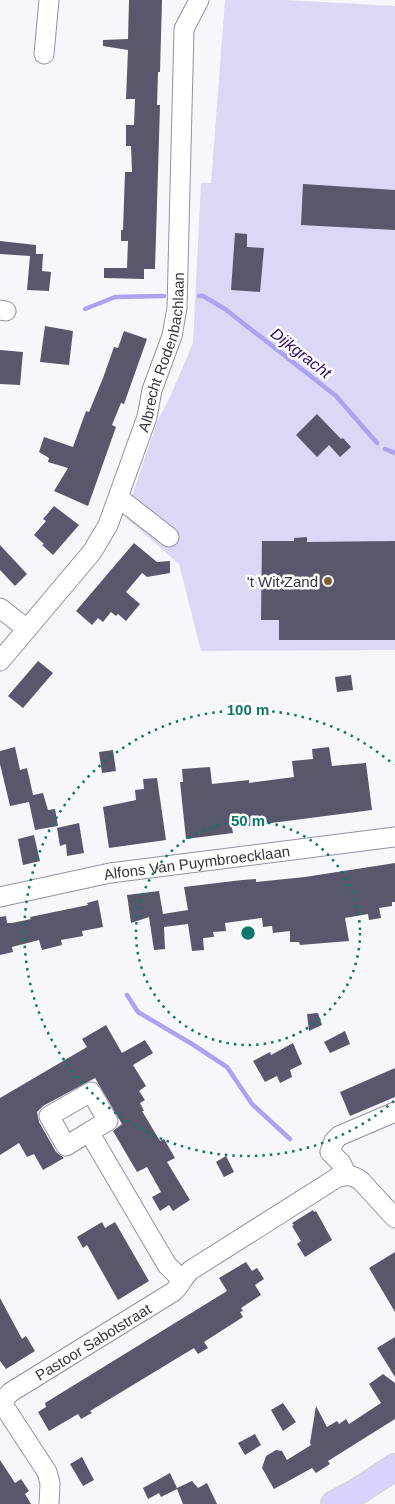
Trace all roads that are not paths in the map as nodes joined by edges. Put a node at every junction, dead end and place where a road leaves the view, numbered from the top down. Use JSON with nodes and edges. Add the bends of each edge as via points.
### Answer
{"nodes":[{"id":1,"x":49,"y":0,"type":"edge"},
{"id":2,"x":199,"y":0,"type":"edge"},
{"id":3,"x":44,"y":54,"type":"dead end"},
{"id":4,"x":119,"y":498,"type":"junction"},
{"id":5,"x":169,"y":537,"type":"dead end"},
{"id":6,"x":0,"y":608,"type":"edge"},
{"id":7,"x":27,"y":629,"type":"junction"},
{"id":8,"x":0,"y":661,"type":"edge"},
{"id":9,"x":395,"y":837,"type":"edge"},
{"id":10,"x":1,"y":891,"type":"edge"},
{"id":11,"x":395,"y":1112,"type":"edge"},
{"id":12,"x":88,"y":1132,"type":"dead end"},
{"id":13,"x":347,"y":1175,"type":"junction"},
{"id":14,"x":395,"y":1218,"type":"edge"},
{"id":15,"x":182,"y":1280,"type":"junction"},
{"id":16,"x":1,"y":1401,"type":"edge"},
{"id":17,"x":395,"y":1467,"type":"edge"},
{"id":18,"x":49,"y":1504,"type":"edge"},
{"id":19,"x":334,"y":1504,"type":"edge"}],
"edges":[{"from":1,"to":3,"type":"street"},
{"from":2,"to":4,"type":"street","name":"Albrecht Rodenbachlaan","via":[[184,30],[175,323]]},
{"from":4,"to":5,"type":"street"},
{"from":4,"to":7,"type":"street","name":"Albrecht Rodenbachlaan","via":[[92,552]]},
{"from":6,"to":7,"type":"street"},
{"from":7,"to":8,"type":"street","name":"Albrecht Rodenbachlaan"},
{"from":9,"to":10,"type":"street","name":"Alfons Van Puymbroecklaan"},
{"from":11,"to":13,"type":"street","via":[[334,1141],[330,1152]]},
{"from":12,"to":15,"type":"street","via":[[167,1266]]},
{"from":13,"to":14,"type":"street","via":[[361,1181]]},
{"from":13,"to":15,"type":"street","name":"Pastoor Sabotstraat","via":[[338,1177],[191,1270]]},
{"from":15,"to":16,"type":"street","name":"Pastoor Sabotstraat","via":[[173,1292]]},
{"from":16,"to":18,"type":"street","via":[[47,1472]]},
{"from":17,"to":19,"type":"main road"}]}
